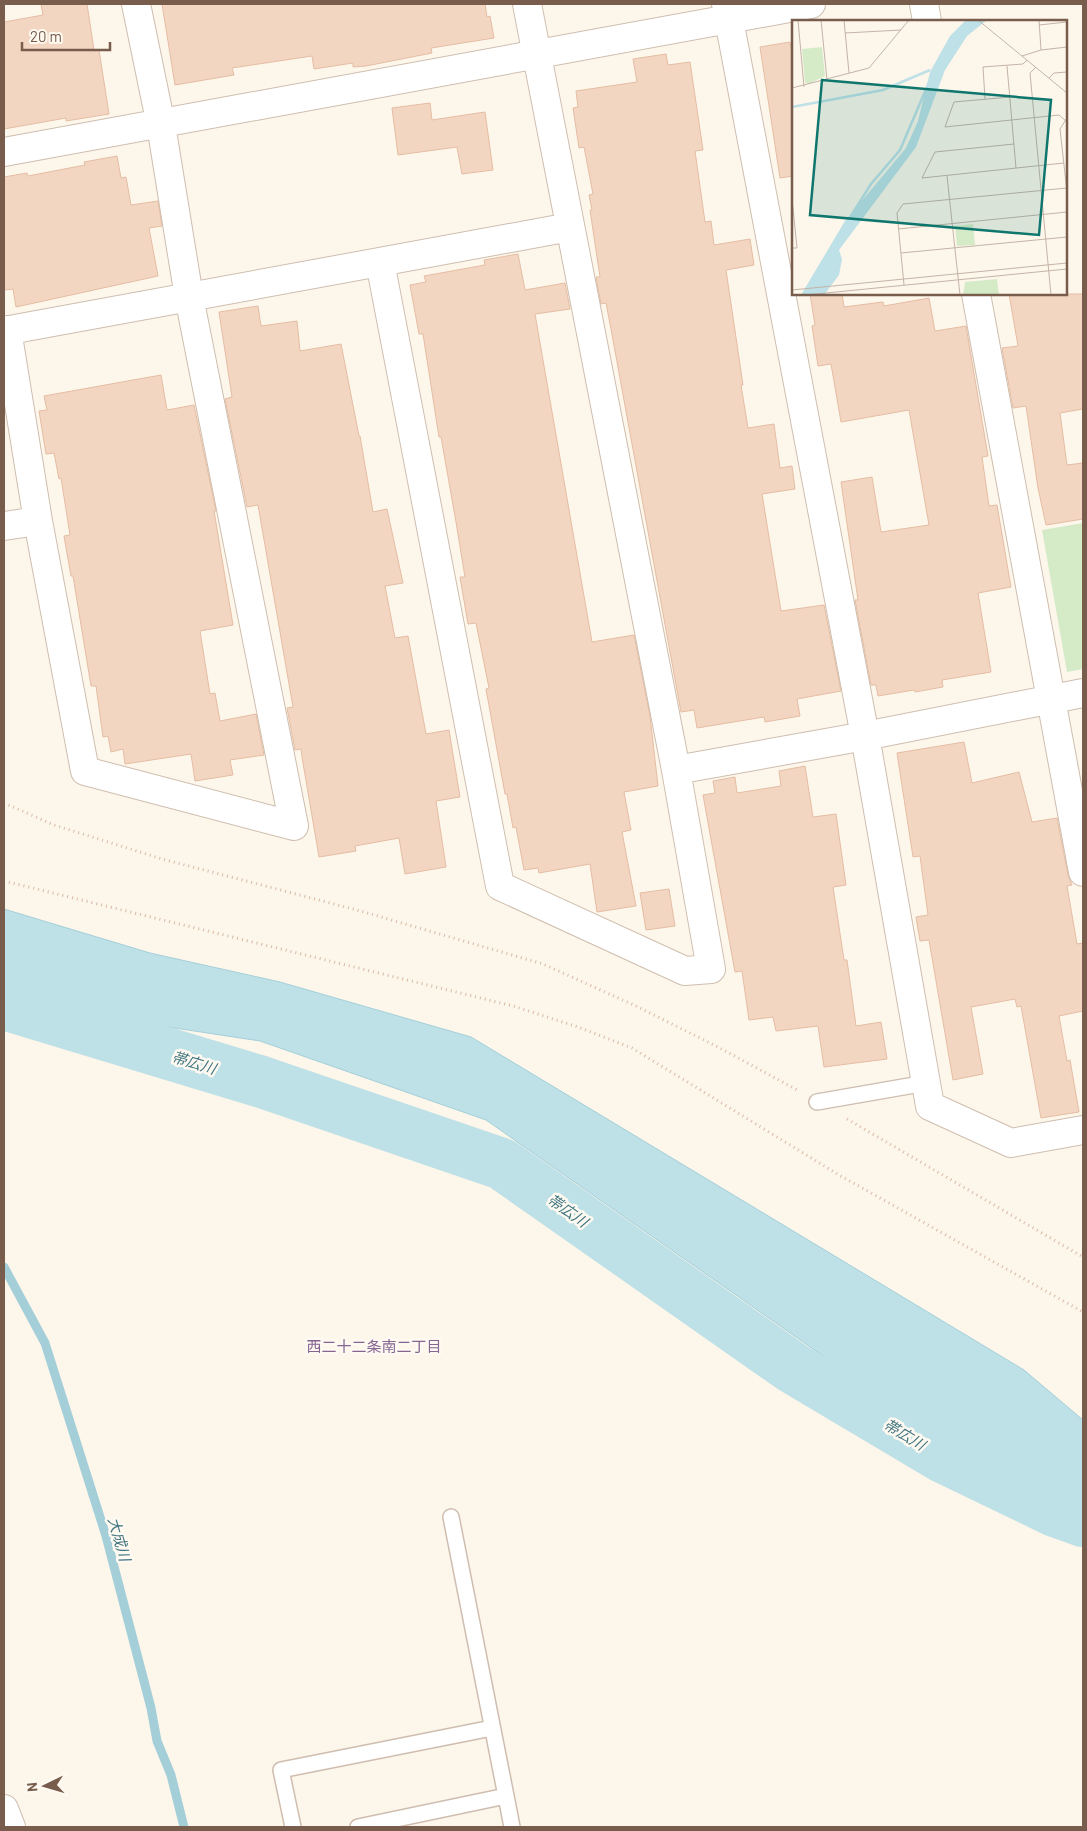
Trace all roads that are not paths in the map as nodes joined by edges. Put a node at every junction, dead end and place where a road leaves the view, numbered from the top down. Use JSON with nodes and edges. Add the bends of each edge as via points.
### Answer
{"nodes":[{"id":1,"x":136,"y":4,"type":"edge"},
{"id":2,"x":527,"y":4,"type":"edge"},
{"id":3,"x":811,"y":4,"type":"edge"},
{"id":4,"x":924,"y":4,"type":"edge"},
{"id":5,"x":727,"y":11,"type":"edge"},
{"id":6,"x":927,"y":20,"type":"edge"},
{"id":7,"x":537,"y":54,"type":"junction"},
{"id":8,"x":160,"y":125,"type":"junction"},
{"id":9,"x":4,"y":152,"type":"edge"},
{"id":10,"x":570,"y":227,"type":"junction"},
{"id":11,"x":380,"y":262,"type":"junction"},
{"id":12,"x":976,"y":295,"type":"edge"},
{"id":13,"x":189,"y":297,"type":"junction"},
{"id":14,"x":5,"y":331,"type":"edge"},
{"id":15,"x":38,"y":521,"type":"junction"},
{"id":16,"x":4,"y":526,"type":"edge"},
{"id":17,"x":1083,"y":693,"type":"edge"},
{"id":18,"x":1050,"y":699,"type":"junction"},
{"id":19,"x":865,"y":736,"type":"junction"},
{"id":20,"x":676,"y":770,"type":"junction"},
{"id":21,"x":1083,"y":872,"type":"edge"},
{"id":22,"x":926,"y":1083,"type":"junction"},
{"id":23,"x":817,"y":1102,"type":"road end"},
{"id":24,"x":1083,"y":1130,"type":"edge"},
{"id":25,"x":452,"y":1517,"type":"dead end"},
{"id":26,"x":492,"y":1728,"type":"junction"},
{"id":27,"x":506,"y":1796,"type":"junction"},
{"id":28,"x":4,"y":1808,"type":"edge"},
{"id":29,"x":11,"y":1827,"type":"edge"},
{"id":30,"x":293,"y":1827,"type":"edge"},
{"id":31,"x":358,"y":1827,"type":"edge"},
{"id":32,"x":512,"y":1827,"type":"edge"}],
"edges":[{"from":1,"to":8,"type":"street"},
{"from":2,"to":7,"type":"street"},
{"from":3,"to":5,"type":"street"},
{"from":4,"to":6,"type":"street"},
{"from":5,"to":7,"type":"street"},
{"from":5,"to":19,"type":"street"},
{"from":7,"to":8,"type":"street"},
{"from":7,"to":10,"type":"street"},
{"from":8,"to":9,"type":"street"},
{"from":8,"to":13,"type":"street"},
{"from":10,"to":11,"type":"street"},
{"from":10,"to":20,"type":"street"},
{"from":11,"to":13,"type":"street"},
{"from":11,"to":20,"type":"street","via":[[500,886],[685,972],[711,968]]},
{"from":12,"to":18,"type":"street"},
{"from":13,"to":14,"type":"street"},
{"from":13,"to":15,"type":"street","via":[[294,826],[85,771]]},
{"from":14,"to":15,"type":"street"},
{"from":15,"to":16,"type":"street"},
{"from":17,"to":18,"type":"street"},
{"from":18,"to":19,"type":"street"},
{"from":18,"to":21,"type":"street"},
{"from":19,"to":20,"type":"street"},
{"from":19,"to":22,"type":"street"},
{"from":22,"to":23,"type":"lane"},
{"from":22,"to":24,"type":"street","via":[[930,1106],[1011,1143]]},
{"from":25,"to":26,"type":"lane"},
{"from":26,"to":27,"type":"lane"},
{"from":26,"to":30,"type":"lane","via":[[282,1770]]},
{"from":27,"to":31,"type":"lane"},
{"from":27,"to":32,"type":"lane"},
{"from":28,"to":29,"type":"street"}]}
